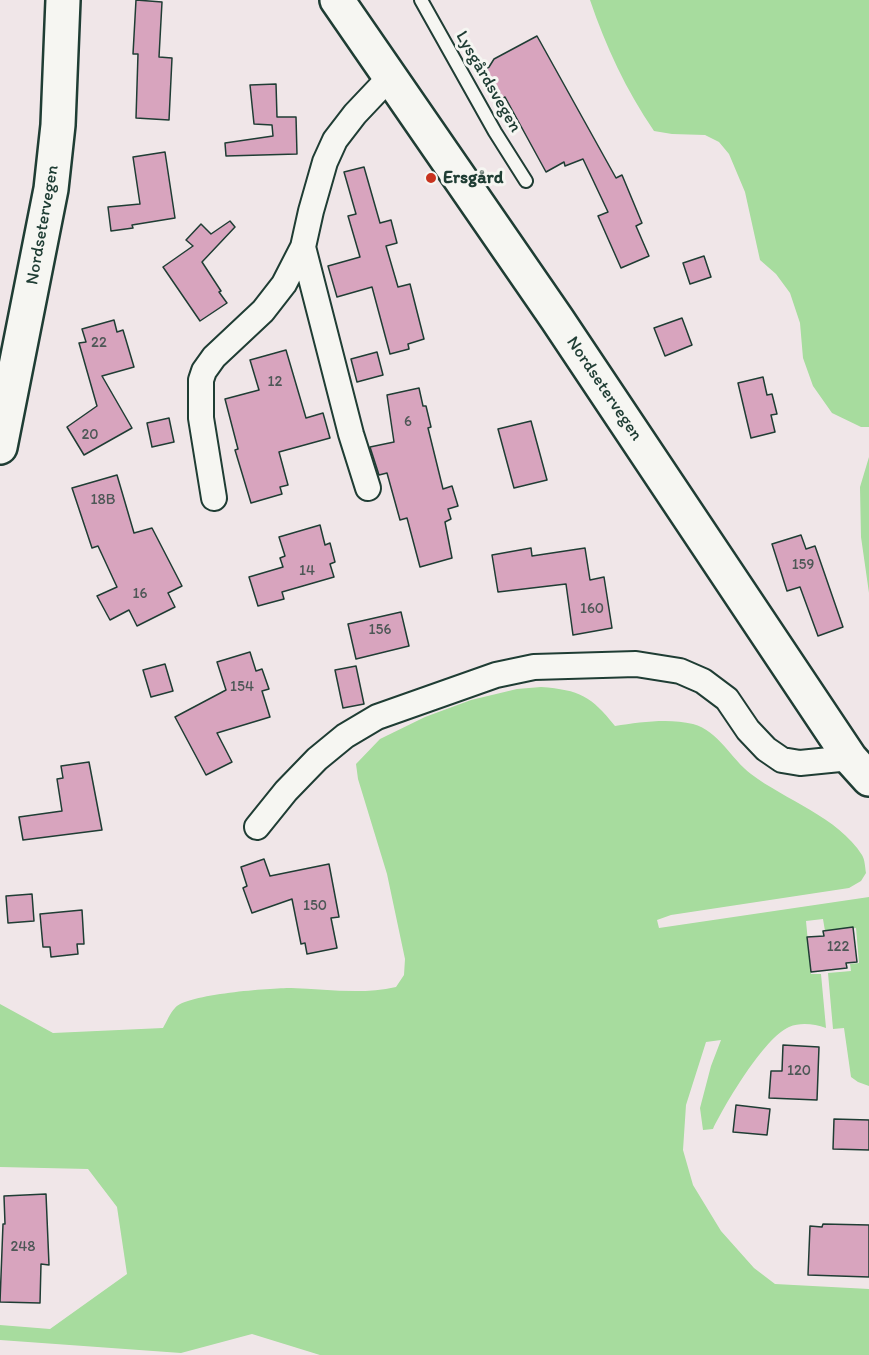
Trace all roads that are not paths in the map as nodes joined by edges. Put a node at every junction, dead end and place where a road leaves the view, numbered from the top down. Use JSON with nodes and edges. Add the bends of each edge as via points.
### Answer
{"nodes":[{"id":1,"x":63,"y":0,"type":"edge"},
{"id":2,"x":337,"y":0,"type":"edge"},
{"id":3,"x":421,"y":0,"type":"edge"},
{"id":4,"x":390,"y":77,"type":"junction"},
{"id":5,"x":526,"y":181,"type":"dead end"},
{"id":6,"x":303,"y":247,"type":"junction"},
{"id":7,"x":0,"y":447,"type":"edge"},
{"id":8,"x":368,"y":488,"type":"dead end"},
{"id":9,"x":214,"y":498,"type":"dead end"},
{"id":10,"x":860,"y":769,"type":"edge"},
{"id":11,"x":257,"y":826,"type":"dead end"}],
"edges":[{"from":1,"to":7,"type":"main road","name":"Nordsetervegen","via":[[51,189]]},
{"from":2,"to":4,"type":"main road","name":"Nordsetervegen"},
{"from":3,"to":5,"type":"lane","name":"Lysgårdsvegen"},
{"from":4,"to":6,"type":"street","via":[[335,140],[322,172]]},
{"from":4,"to":10,"type":"main road","name":"Nordsetervegen"},
{"from":6,"to":8,"type":"street"},
{"from":6,"to":9,"type":"street","via":[[284,284],[263,311],[204,371],[201,418]]},
{"from":10,"to":11,"type":"street","via":[[782,760],[760,743],[727,699],[703,681],[680,671],[636,664],[534,667],[496,675],[376,717],[317,759]]}]}
